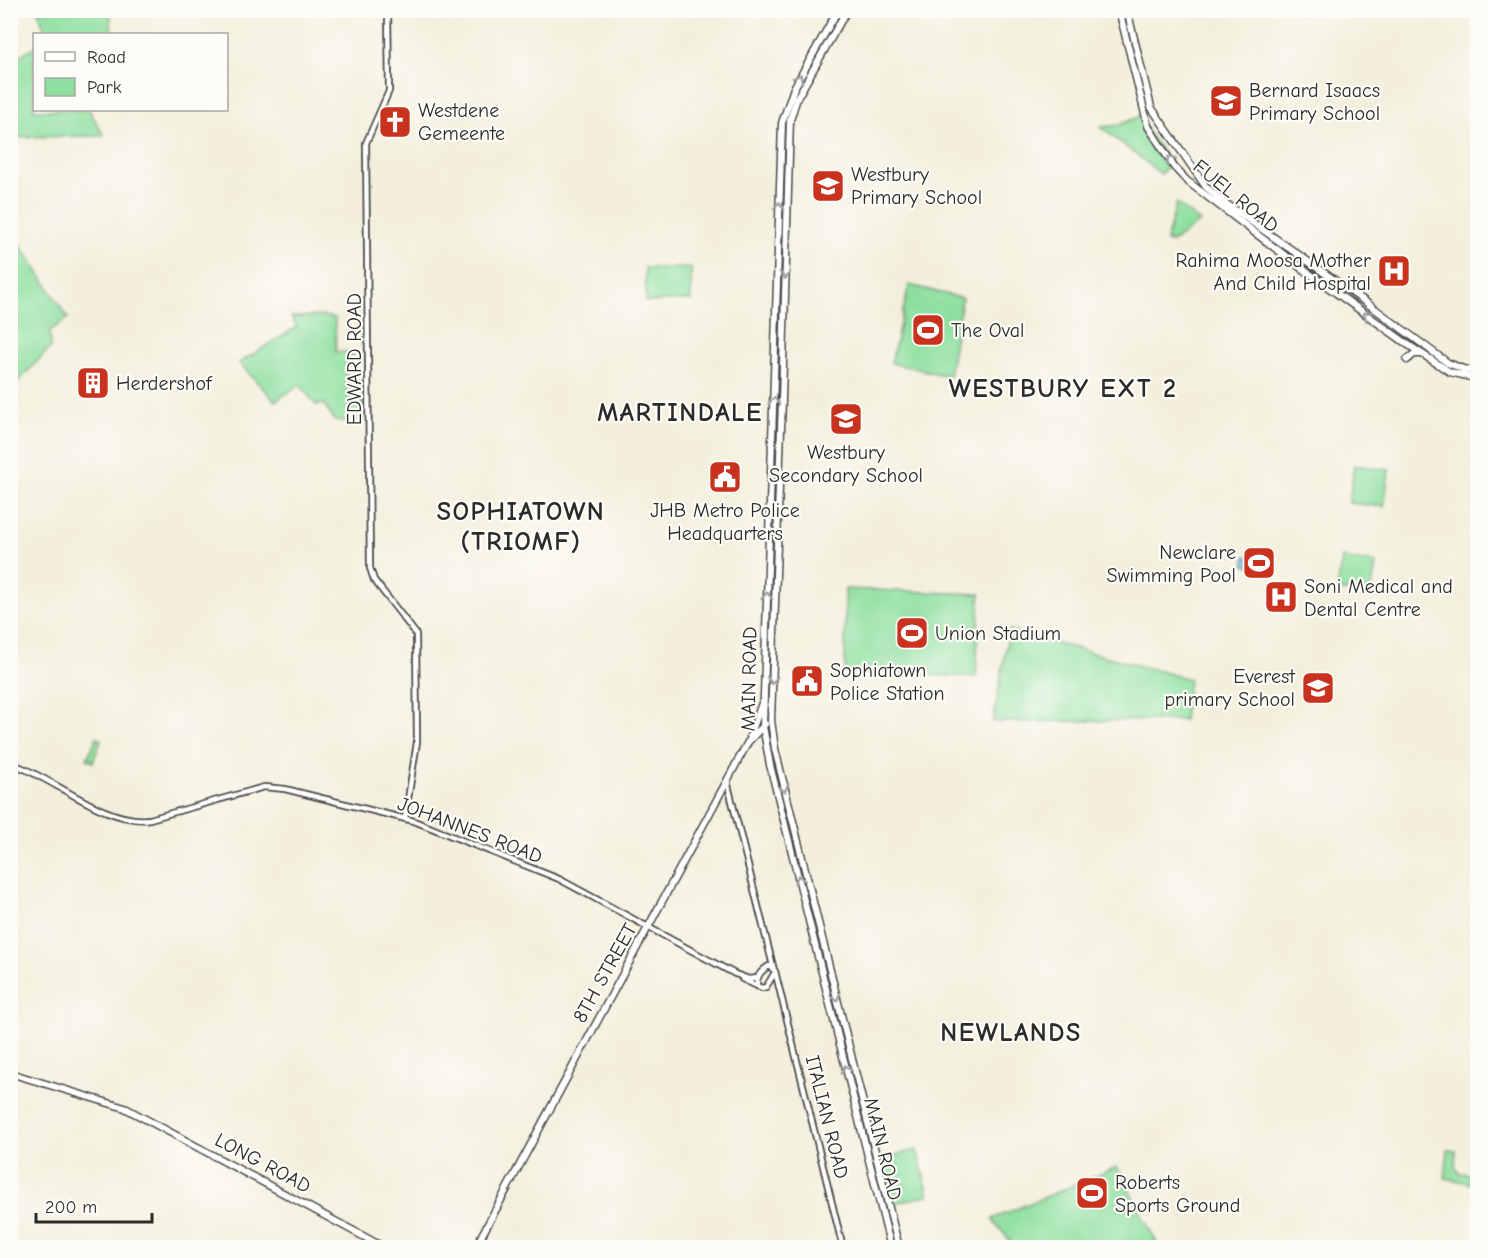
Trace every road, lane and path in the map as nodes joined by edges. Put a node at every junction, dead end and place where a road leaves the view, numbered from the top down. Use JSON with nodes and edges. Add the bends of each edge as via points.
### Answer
{"nodes":[{"id":1,"x":388,"y":10,"type":"edge"},
{"id":2,"x":838,"y":10,"type":"edge"},
{"id":3,"x":847,"y":10,"type":"edge"},
{"id":4,"x":1119,"y":10,"type":"edge"},
{"id":5,"x":1127,"y":10,"type":"edge"},
{"id":6,"x":1422,"y":354,"type":"junction"},
{"id":7,"x":1407,"y":360,"type":"dead end"},
{"id":8,"x":1478,"y":372,"type":"edge"},
{"id":9,"x":1478,"y":379,"type":"edge"},
{"id":10,"x":764,"y":698,"type":"junction"},
{"id":11,"x":771,"y":720,"type":"junction"},
{"id":12,"x":763,"y":726,"type":"junction"},
{"id":13,"x":750,"y":739,"type":"junction"},
{"id":14,"x":765,"y":741,"type":"junction"},
{"id":15,"x":12,"y":763,"type":"edge"},
{"id":16,"x":728,"y":781,"type":"junction"},
{"id":17,"x":405,"y":818,"type":"junction"},
{"id":18,"x":648,"y":927,"type":"junction"},
{"id":19,"x":768,"y":945,"type":"junction"},
{"id":20,"x":764,"y":969,"type":"junction"},
{"id":21,"x":774,"y":972,"type":"junction"},
{"id":22,"x":735,"y":974,"type":"junction"},
{"id":23,"x":757,"y":978,"type":"junction"},
{"id":24,"x":757,"y":986,"type":"junction"},
{"id":25,"x":766,"y":987,"type":"junction"},
{"id":26,"x":781,"y":994,"type":"junction"},
{"id":27,"x":10,"y":1073,"type":"edge"},
{"id":28,"x":385,"y":1248,"type":"edge"},
{"id":29,"x":475,"y":1248,"type":"edge"},
{"id":30,"x":843,"y":1248,"type":"edge"},
{"id":31,"x":891,"y":1248,"type":"edge"},
{"id":32,"x":899,"y":1248,"type":"edge"}],
"edges":[{"from":1,"to":17,"type":"street","name":"EDWARD ROAD","via":[[389,91],[366,143],[371,574],[416,634],[417,742]]},
{"from":10,"to":2,"type":"main road","name":"MAIN ROAD","one_way":true,"via":[[781,133],[794,88]]},
{"from":3,"to":11,"type":"main road","name":"MAIN ROAD","one_way":true,"via":[[793,106],[790,120]]},
{"from":6,"to":4,"type":"main road","name":"FUEL ROAD","one_way":true,"via":[[1199,192],[1181,174],[1146,120]]},
{"from":5,"to":8,"type":"main road","name":"FUEL ROAD","via":[[1151,107],[1208,190],[1448,363]]},
{"from":6,"to":7,"type":"main road"},
{"from":6,"to":9,"type":"main road","name":"FUEL ROAD","via":[[1454,374]]},
{"from":10,"to":12,"type":"main road","name":"MAIN ROAD"},
{"from":10,"to":13,"type":"main road"},
{"from":11,"to":12,"type":"main road","name":"8TH STREET"},
{"from":11,"to":32,"type":"main road","name":"MAIN ROAD","one_way":true},
{"from":12,"to":13,"type":"main road","name":"8TH STREET"},
{"from":12,"to":14,"type":"main road","name":"MAIN ROAD"},
{"from":13,"to":14,"type":"main road","via":[[758,736]]},
{"from":13,"to":16,"type":"main road","name":"8TH STREET"},
{"from":31,"to":14,"type":"main road","name":"MAIN ROAD","one_way":true},
{"from":15,"to":17,"type":"street","name":"JOHANNES ROAD","via":[[114,814],[138,820],[264,787]]},
{"from":16,"to":18,"type":"main road","name":"8TH STREET"},
{"from":16,"to":19,"type":"street","name":"ITALIAN ROAD"},
{"from":17,"to":18,"type":"street","name":"JOHANNES ROAD","via":[[559,879]]},
{"from":18,"to":22,"type":"street","name":"JOHANNES ROAD"},
{"from":18,"to":29,"type":"main road","name":"8TH STREET"},
{"from":19,"to":20,"type":"street","name":"ITALIAN ROAD","via":[[769,962]]},
{"from":19,"to":21,"type":"street","name":"ITALIAN ROAD"},
{"from":20,"to":21,"type":"street","via":[[769,966]]},
{"from":20,"to":23,"type":"street"},
{"from":21,"to":25,"type":"street"},
{"from":21,"to":26,"type":"street","name":"ITALIAN ROAD"},
{"from":22,"to":23,"type":"street"},
{"from":22,"to":24,"type":"street","name":"JOHANNES ROAD"},
{"from":23,"to":24,"type":"street"},
{"from":24,"to":25,"type":"street"},
{"from":25,"to":26,"type":"street","via":[[775,986]]},
{"from":26,"to":30,"type":"street","name":"ITALIAN ROAD"},
{"from":27,"to":28,"type":"main road","name":"LONG ROAD","via":[[125,1108]]}]}
